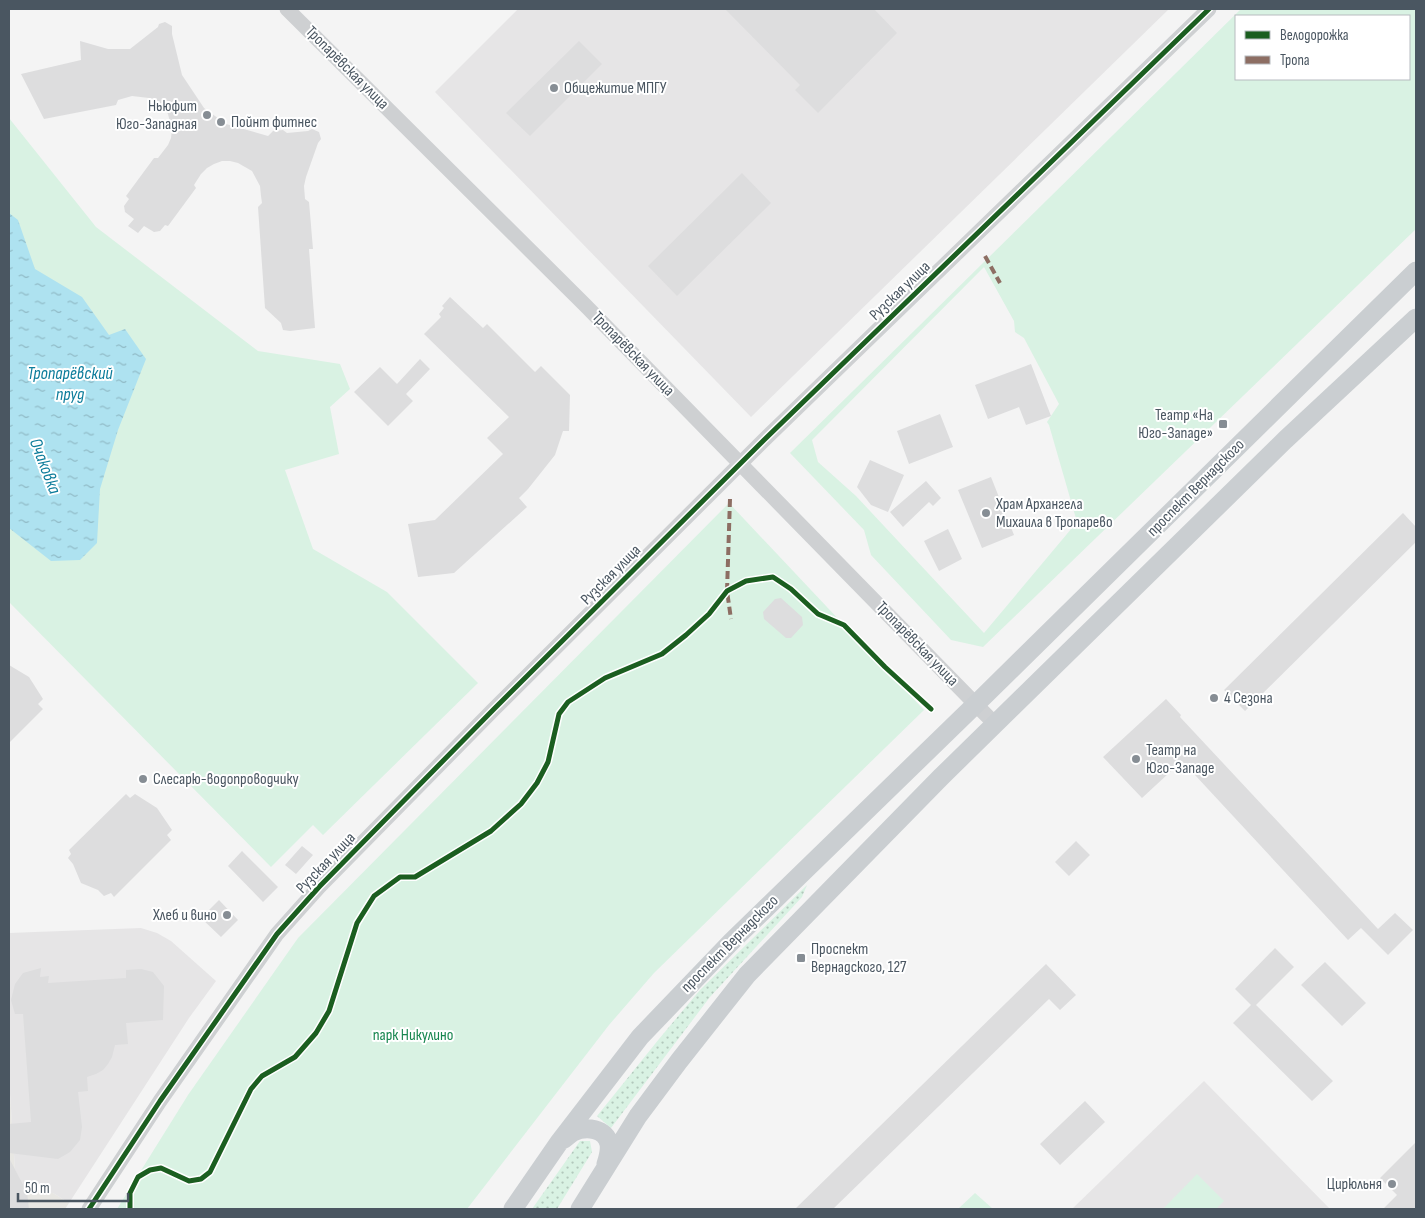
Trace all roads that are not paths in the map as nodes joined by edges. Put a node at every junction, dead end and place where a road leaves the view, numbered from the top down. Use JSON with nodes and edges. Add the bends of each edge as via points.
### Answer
{"nodes":[{"id":1,"x":287,"y":9,"type":"edge"},
{"id":2,"x":1209,"y":9,"type":"edge"},
{"id":3,"x":1416,"y":271,"type":"edge"},
{"id":4,"x":1416,"y":318,"type":"edge"},
{"id":5,"x":740,"y":464,"type":"junction"},
{"id":6,"x":976,"y":704,"type":"junction"},
{"id":7,"x":994,"y":724,"type":"junction"},
{"id":8,"x":560,"y":1141,"type":"junction"},
{"id":9,"x":604,"y":1170,"type":"junction"},
{"id":10,"x":89,"y":1209,"type":"edge"},
{"id":11,"x":513,"y":1209,"type":"edge"},
{"id":12,"x":580,"y":1209,"type":"edge"}],
"edges":[{"from":1,"to":5,"type":"street","name":"Тропарёвская улица"},
{"from":2,"to":5,"type":"street","name":"Рузская улица"},
{"from":3,"to":6,"type":"main road","name":"проспект Вернадского"},
{"from":4,"to":7,"type":"main road","name":"проспект Вернадского","via":[[1285,440]]},
{"from":5,"to":6,"type":"street","name":"Тропарёвская улица"},
{"from":5,"to":10,"type":"street","name":"Рузская улица","via":[[494,709],[276,934]]},
{"from":6,"to":7,"type":"street"},
{"from":6,"to":8,"type":"main road","name":"проспект Вернадского","via":[[693,980],[640,1037]]},
{"from":7,"to":9,"type":"main road","name":"проспект Вернадского","via":[[747,975],[678,1061]]},
{"from":8,"to":9,"type":"main road","via":[[587,1128],[597,1130],[609,1144]]},
{"from":8,"to":11,"type":"main road","name":"проспект Вернадского"},
{"from":9,"to":12,"type":"main road","name":"проспект Вернадского"}]}
